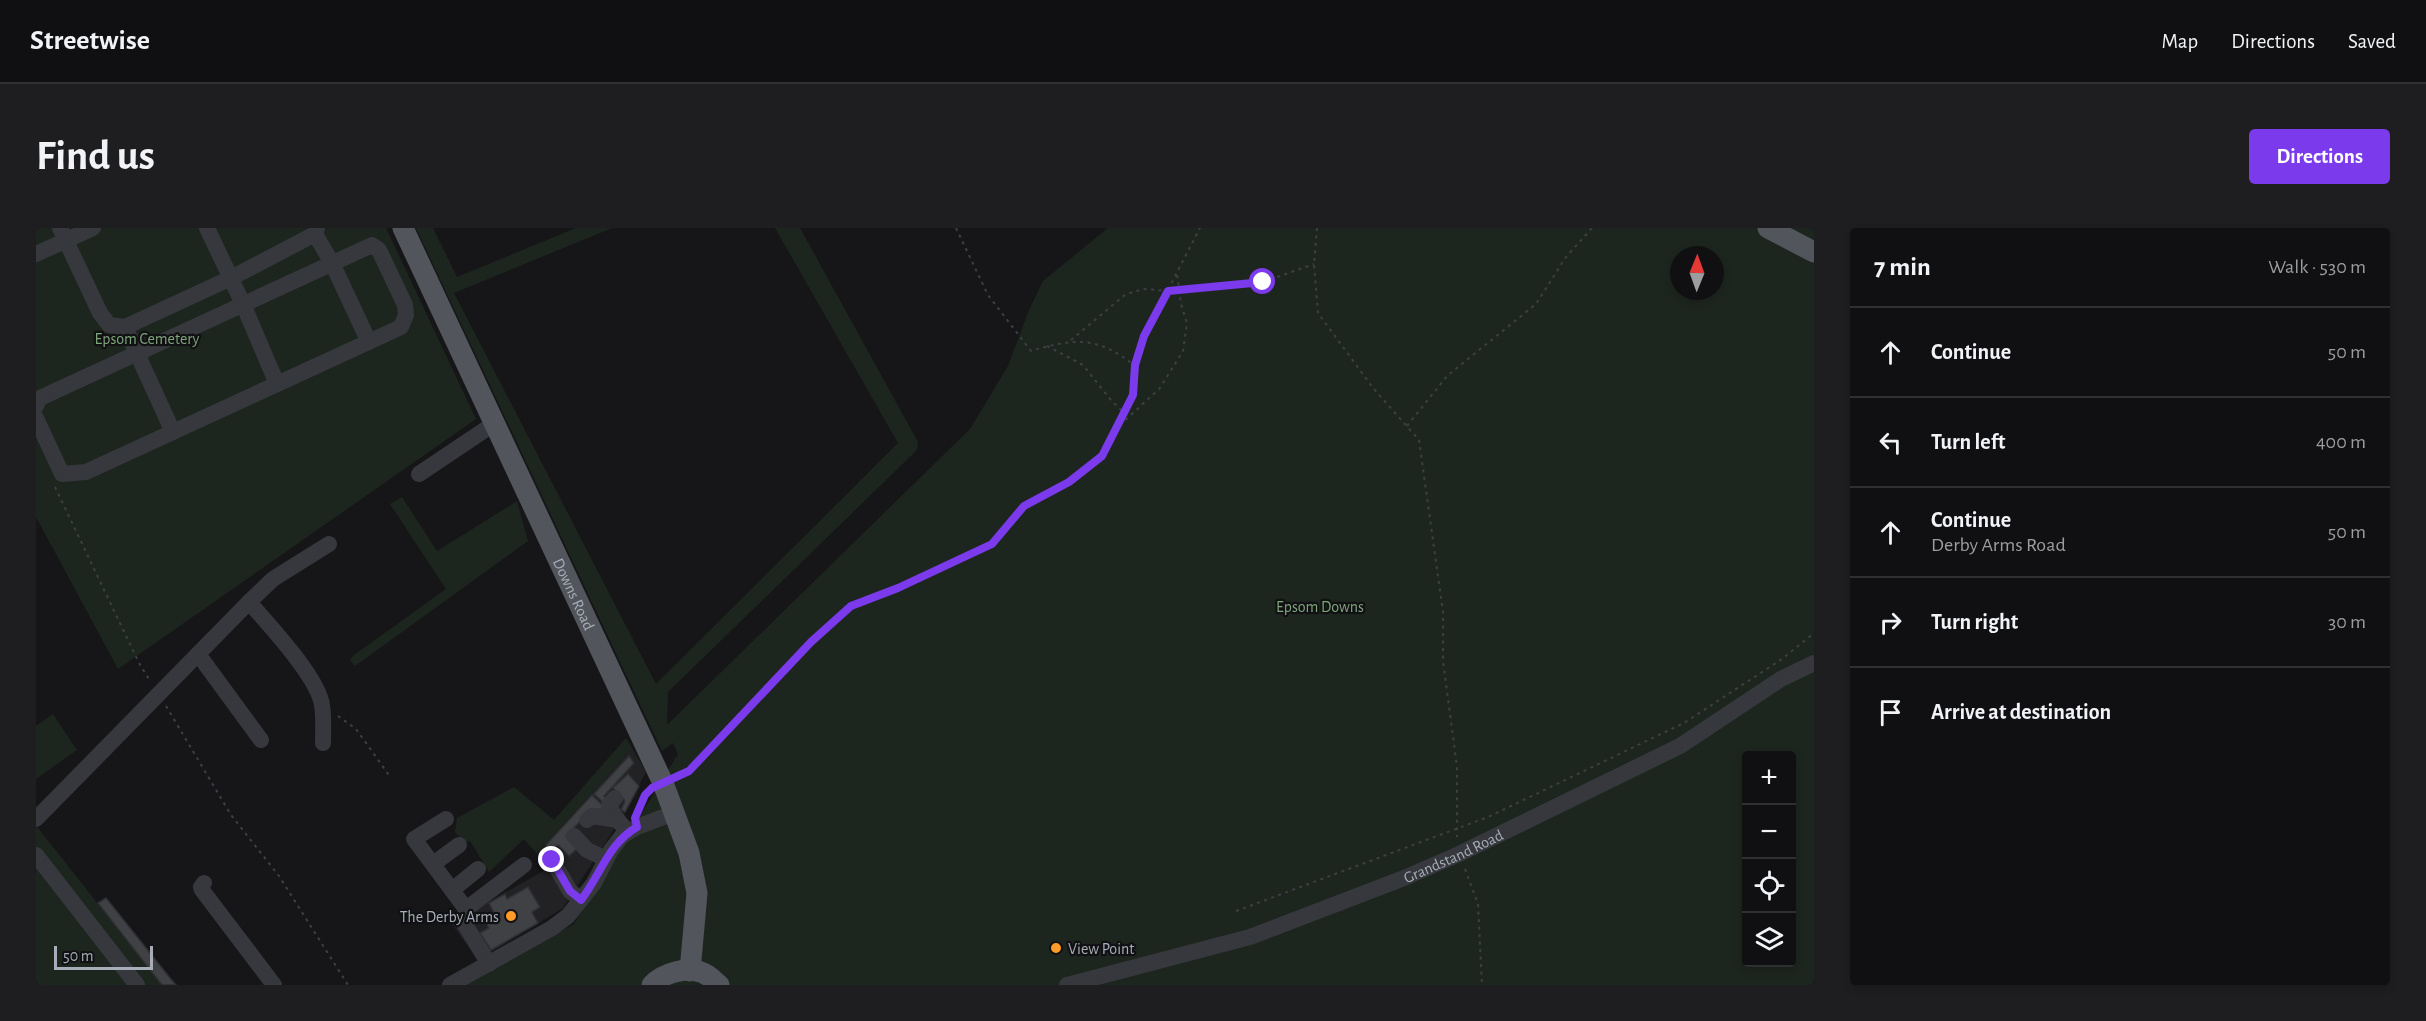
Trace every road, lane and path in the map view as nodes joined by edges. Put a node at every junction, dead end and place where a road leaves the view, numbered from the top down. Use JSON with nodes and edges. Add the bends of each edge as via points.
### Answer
{"nodes":[{"id":1,"x":93,"y":228,"type":"edge"},
{"id":2,"x":207,"y":228,"type":"edge"},
{"id":3,"x":403,"y":228,"type":"edge"},
{"id":4,"x":956,"y":228,"type":"edge"},
{"id":5,"x":1200,"y":228,"type":"edge"},
{"id":6,"x":1317,"y":228,"type":"edge"},
{"id":7,"x":1592,"y":228,"type":"edge"},
{"id":8,"x":1768,"y":228,"type":"edge"},
{"id":9,"x":316,"y":231,"type":"edge"},
{"id":10,"x":63,"y":234,"type":"edge"},
{"id":11,"x":1814,"y":252,"type":"edge"},
{"id":12,"x":36,"y":254,"type":"edge"},
{"id":13,"x":332,"y":263,"type":"junction"},
{"id":14,"x":1314,"y":264,"type":"junction"},
{"id":15,"x":1177,"y":274,"type":"junction"},
{"id":16,"x":231,"y":278,"type":"junction"},
{"id":17,"x":1179,"y":290,"type":"junction"},
{"id":18,"x":1168,"y":291,"type":"junction"},
{"id":19,"x":243,"y":304,"type":"junction"},
{"id":20,"x":125,"y":327,"type":"junction"},
{"id":21,"x":1071,"y":340,"type":"junction"},
{"id":22,"x":369,"y":342,"type":"junction"},
{"id":23,"x":1047,"y":346,"type":"junction"},
{"id":24,"x":137,"y":353,"type":"junction"},
{"id":25,"x":1135,"y":365,"type":"junction"},
{"id":26,"x":277,"y":384,"type":"junction"},
{"id":27,"x":36,"y":406,"type":"edge"},
{"id":28,"x":1123,"y":415,"type":"junction"},
{"id":29,"x":1128,"y":417,"type":"junction"},
{"id":30,"x":36,"y":418,"type":"edge"},
{"id":31,"x":495,"y":423,"type":"junction"},
{"id":32,"x":1407,"y":426,"type":"junction"},
{"id":33,"x":1118,"y":428,"type":"junction"},
{"id":34,"x":173,"y":432,"type":"junction"},
{"id":35,"x":419,"y":474,"type":"dead end"},
{"id":36,"x":51,"y":478,"type":"dead end"},
{"id":37,"x":329,"y":544,"type":"dead end"},
{"id":38,"x":249,"y":602,"type":"junction"},
{"id":39,"x":1814,"y":633,"type":"edge"},
{"id":40,"x":198,"y":654,"type":"junction"},
{"id":41,"x":1814,"y":663,"type":"edge"},
{"id":42,"x":159,"y":694,"type":"junction"},
{"id":43,"x":322,"y":704,"type":"junction"},
{"id":44,"x":261,"y":740,"type":"dead end"},
{"id":45,"x":323,"y":742,"type":"dead end"},
{"id":46,"x":391,"y":777,"type":"dead end"},
{"id":47,"x":663,"y":783,"type":"junction"},
{"id":48,"x":615,"y":798,"type":"dead end"},
{"id":49,"x":674,"y":813,"type":"junction"},
{"id":50,"x":36,"y":819,"type":"edge"},
{"id":51,"x":446,"y":819,"type":"dead end"},
{"id":52,"x":587,"y":820,"type":"dead end"},
{"id":53,"x":628,"y":826,"type":"junction"},
{"id":54,"x":1456,"y":827,"type":"junction"},
{"id":55,"x":574,"y":836,"type":"dead end"},
{"id":56,"x":459,"y":845,"type":"dead end"},
{"id":57,"x":1459,"y":854,"type":"junction"},
{"id":58,"x":36,"y":855,"type":"edge"},
{"id":59,"x":606,"y":859,"type":"junction"},
{"id":60,"x":552,"y":860,"type":"dead end"},
{"id":61,"x":433,"y":864,"type":"junction"},
{"id":62,"x":524,"y":865,"type":"dead end"},
{"id":63,"x":478,"y":869,"type":"dead end"},
{"id":64,"x":204,"y":883,"type":"dead end"},
{"id":65,"x":452,"y":890,"type":"junction"},
{"id":66,"x":581,"y":900,"type":"junction"},
{"id":67,"x":466,"y":909,"type":"junction"},
{"id":68,"x":1236,"y":911,"type":"dead end"},
{"id":69,"x":489,"y":964,"type":"junction"},
{"id":70,"x":690,"y":971,"type":"junction"},
{"id":71,"x":137,"y":985,"type":"edge"},
{"id":72,"x":274,"y":985,"type":"edge"},
{"id":73,"x":348,"y":985,"type":"edge"},
{"id":74,"x":450,"y":985,"type":"edge"},
{"id":75,"x":648,"y":985,"type":"edge"},
{"id":76,"x":719,"y":985,"type":"edge"},
{"id":77,"x":1066,"y":985,"type":"edge"},
{"id":78,"x":1482,"y":985,"type":"edge"}],
"edges":[{"from":1,"to":10,"type":"street"},
{"from":2,"to":16,"type":"street"},
{"from":3,"to":31,"type":"main road","name":"Downs Road"},
{"from":4,"to":23,"type":"path","via":[[988,295],[1031,351]]},
{"from":5,"to":15,"type":"path"},
{"from":6,"to":14,"type":"path"},
{"from":7,"to":32,"type":"path","via":[[1566,257],[1536,304],[1447,376]]},
{"from":8,"to":11,"type":"main road"},
{"from":9,"to":13,"type":"street"},
{"from":9,"to":16,"type":"street"},
{"from":10,"to":12,"type":"street"},
{"from":10,"to":20,"type":"street","via":[[100,313],[109,325]]},
{"from":13,"to":19,"type":"street"},
{"from":13,"to":22,"type":"street"},
{"from":13,"to":22,"type":"street","via":[[372,245],[379,250],[405,305],[401,327]]},
{"from":14,"to":17,"type":"path","via":[[1263,282]]},
{"from":14,"to":32,"type":"path","via":[[1318,313],[1373,388]]},
{"from":15,"to":17,"type":"path"},
{"from":15,"to":18,"type":"path"},
{"from":16,"to":19,"type":"street"},
{"from":16,"to":20,"type":"street"},
{"from":17,"to":18,"type":"path"},
{"from":17,"to":29,"type":"path","via":[[1187,323],[1183,351],[1160,388]]},
{"from":18,"to":21,"type":"path","via":[[1144,289],[1126,294]]},
{"from":18,"to":25,"type":"path","via":[[1144,336]]},
{"from":19,"to":24,"type":"street"},
{"from":19,"to":26,"type":"street"},
{"from":20,"to":24,"type":"street"},
{"from":21,"to":23,"type":"path"},
{"from":21,"to":25,"type":"path","via":[[1119,352]]},
{"from":22,"to":26,"type":"street"},
{"from":23,"to":28,"type":"path","via":[[1083,365]]},
{"from":24,"to":27,"type":"street","via":[[40,398]]},
{"from":24,"to":34,"type":"street"},
{"from":25,"to":28,"type":"path","via":[[1133,395]]},
{"from":26,"to":34,"type":"street"},
{"from":28,"to":29,"type":"path"},
{"from":28,"to":33,"type":"path"},
{"from":29,"to":33,"type":"path"},
{"from":30,"to":34,"type":"street","via":[[62,474],[69,475],[86,472]]},
{"from":31,"to":35,"type":"street"},
{"from":31,"to":47,"type":"main road","name":"Downs Road"},
{"from":32,"to":54,"type":"path","via":[[1419,440],[1443,612],[1443,661],[1457,767]]},
{"from":33,"to":47,"type":"path","via":[[1102,456],[1069,482],[1024,506],[992,544],[851,606],[811,642],[689,771]]},
{"from":36,"to":42,"type":"path","via":[[139,663]]},
{"from":37,"to":38,"type":"street","via":[[273,579]]},
{"from":38,"to":40,"type":"street"},
{"from":38,"to":43,"type":"street","via":[[315,686]]},
{"from":39,"to":54,"type":"path","via":[[1782,659],[1684,723],[1488,817]]},
{"from":40,"to":42,"type":"street"},
{"from":40,"to":44,"type":"street"},
{"from":41,"to":57,"type":"street","name":"Grandstand Road","via":[[1781,679],[1680,746]]},
{"from":42,"to":50,"type":"street"},
{"from":42,"to":73,"type":"path","via":[[231,815],[279,876]]},
{"from":43,"to":45,"type":"street"},
{"from":43,"to":46,"type":"path","via":[[356,729]]},
{"from":47,"to":49,"type":"main road","name":"Downs Road"},
{"from":47,"to":53,"type":"path","via":[[645,795]]},
{"from":48,"to":53,"type":"street","via":[[609,805]]},
{"from":49,"to":53,"type":"street"},
{"from":49,"to":70,"type":"main road","name":"Downs Road","via":[[689,853],[697,893]]},
{"from":51,"to":61,"type":"street","via":[[414,839]]},
{"from":52,"to":53,"type":"street","via":[[592,816]]},
{"from":53,"to":59,"type":"street"},
{"from":54,"to":57,"type":"path"},
{"from":54,"to":68,"type":"path"},
{"from":55,"to":59,"type":"street","via":[[587,850]]},
{"from":56,"to":61,"type":"street"},
{"from":57,"to":77,"type":"street","name":"Grandstand Road","via":[[1250,937]]},
{"from":57,"to":78,"type":"path","via":[[1478,904]]},
{"from":58,"to":71,"type":"street"},
{"from":59,"to":66,"type":"street"},
{"from":60,"to":66,"type":"street","via":[[570,891]]},
{"from":61,"to":65,"type":"street"},
{"from":62,"to":67,"type":"street"},
{"from":63,"to":65,"type":"street"},
{"from":64,"to":72,"type":"street","via":[[202,890]]},
{"from":65,"to":67,"type":"street"},
{"from":66,"to":69,"type":"street","via":[[552,928]]},
{"from":67,"to":69,"type":"street","via":[[464,923]]},
{"from":69,"to":74,"type":"street"},
{"from":70,"to":75,"type":"main road","via":[[663,976]]},
{"from":70,"to":76,"type":"main road","via":[[702,972]]}]}
